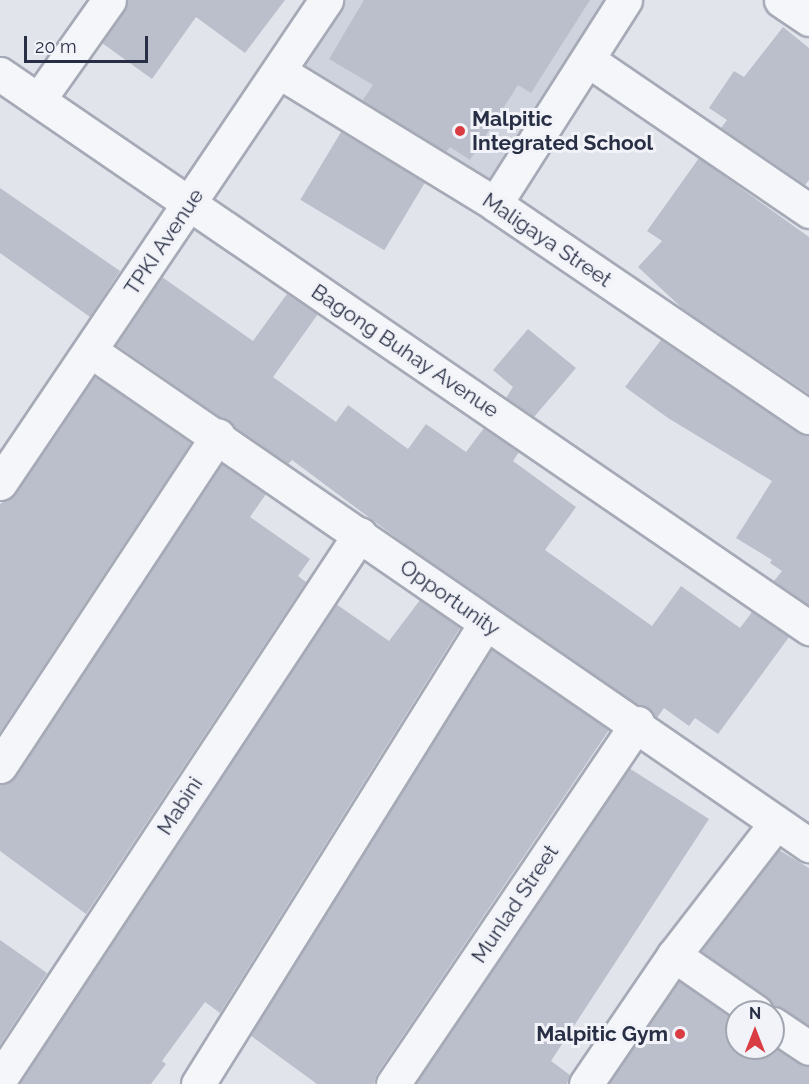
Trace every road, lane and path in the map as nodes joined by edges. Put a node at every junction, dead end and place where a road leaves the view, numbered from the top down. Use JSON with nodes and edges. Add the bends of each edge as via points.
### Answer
{"nodes":[{"id":1,"x":109,"y":0,"type":"edge"},
{"id":2,"x":326,"y":0,"type":"edge"},
{"id":3,"x":626,"y":0,"type":"edge"},
{"id":4,"x":781,"y":0,"type":"edge"},
{"id":5,"x":809,"y":20,"type":"edge"},
{"id":6,"x":588,"y":60,"type":"junction"},
{"id":7,"x":280,"y":72,"type":"junction"},
{"id":8,"x":0,"y":75,"type":"edge"},
{"id":9,"x":39,"y":99,"type":"junction"},
{"id":10,"x":190,"y":204,"type":"junction"},
{"id":11,"x":495,"y":204,"type":"junction"},
{"id":12,"x":809,"y":211,"type":"edge"},
{"id":13,"x":91,"y":351,"type":"junction"},
{"id":14,"x":809,"y":417,"type":"edge"},
{"id":15,"x":218,"y":436,"type":"junction"},
{"id":16,"x":0,"y":483,"type":"edge"},
{"id":17,"x":360,"y":534,"type":"junction"},
{"id":18,"x":485,"y":624,"type":"junction"},
{"id":19,"x":809,"y":628,"type":"edge"},
{"id":20,"x":637,"y":723,"type":"junction"},
{"id":21,"x":0,"y":766,"type":"edge"},
{"id":22,"x":776,"y":823,"type":"junction"},
{"id":23,"x":809,"y":845,"type":"edge"},
{"id":24,"x":674,"y":955,"type":"junction"},
{"id":25,"x":739,"y":1000,"type":"edge"},
{"id":26,"x":785,"y":1032,"type":"edge"},
{"id":27,"x":809,"y":1048,"type":"edge"},
{"id":28,"x":0,"y":1079,"type":"edge"},
{"id":29,"x":198,"y":1084,"type":"edge"},
{"id":30,"x":393,"y":1084,"type":"edge"},
{"id":31,"x":586,"y":1084,"type":"edge"}],
"edges":[{"from":1,"to":9,"type":"street"},
{"from":2,"to":7,"type":"street","name":"TPKI Avenue"},
{"from":3,"to":6,"type":"street"},
{"from":4,"to":5,"type":"street"},
{"from":6,"to":11,"type":"street"},
{"from":6,"to":12,"type":"street"},
{"from":7,"to":10,"type":"street","name":"TPKI Avenue"},
{"from":7,"to":11,"type":"street","name":"Maligaya Street"},
{"from":8,"to":9,"type":"street","name":"Bagong Buhay Avenue"},
{"from":9,"to":10,"type":"street","name":"Bagong Buhay Avenue"},
{"from":10,"to":13,"type":"street","name":"TPKI Avenue"},
{"from":10,"to":19,"type":"street","name":"Bagong Buhay Avenue"},
{"from":11,"to":14,"type":"street","name":"Maligaya Street"},
{"from":13,"to":15,"type":"street","name":"Opportunity"},
{"from":13,"to":16,"type":"street","name":"TPKI Avenue"},
{"from":15,"to":17,"type":"street","name":"Opportunity"},
{"from":15,"to":21,"type":"street"},
{"from":17,"to":18,"type":"street","name":"Opportunity"},
{"from":17,"to":28,"type":"street","name":"Mabini"},
{"from":18,"to":20,"type":"street","name":"Opportunity"},
{"from":18,"to":29,"type":"street"},
{"from":20,"to":22,"type":"street","name":"Opportunity"},
{"from":20,"to":30,"type":"street","name":"Munlad Street"},
{"from":22,"to":23,"type":"street","name":"Opportunity"},
{"from":22,"to":24,"type":"street"},
{"from":24,"to":25,"type":"street"},
{"from":24,"to":31,"type":"street"},
{"from":26,"to":27,"type":"street"}]}
